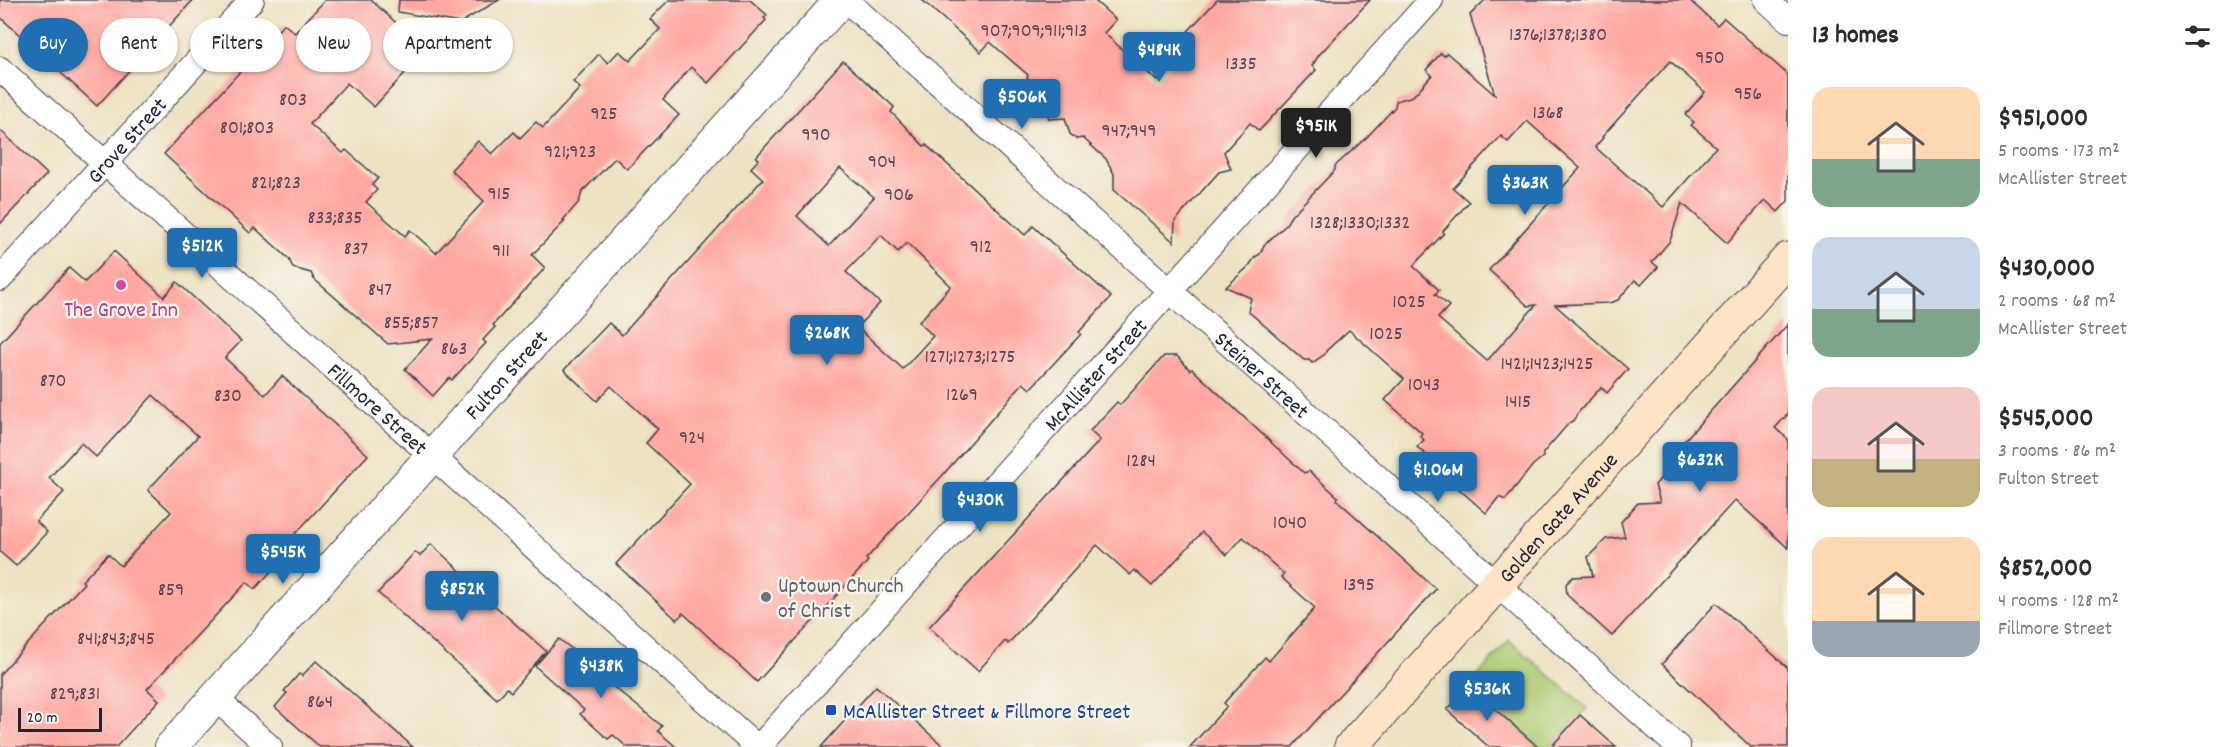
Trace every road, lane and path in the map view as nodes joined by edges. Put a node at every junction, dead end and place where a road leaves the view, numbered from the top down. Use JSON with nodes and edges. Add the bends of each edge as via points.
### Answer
{"nodes":[{"id":1,"x":252,"y":0,"type":"edge"},
{"id":2,"x":841,"y":0,"type":"edge"},
{"id":3,"x":846,"y":0,"type":"edge"},
{"id":4,"x":1431,"y":0,"type":"edge"},
{"id":5,"x":1766,"y":0,"type":"edge"},
{"id":6,"x":1788,"y":20,"type":"edge"},
{"id":7,"x":0,"y":69,"type":"edge"},
{"id":8,"x":105,"y":163,"type":"junction"},
{"id":9,"x":1788,"y":259,"type":"edge"},
{"id":10,"x":0,"y":279,"type":"edge"},
{"id":11,"x":1170,"y":291,"type":"junction"},
{"id":12,"x":432,"y":456,"type":"junction"},
{"id":13,"x":1496,"y":584,"type":"junction"},
{"id":14,"x":215,"y":698,"type":"junction"},
{"id":15,"x":171,"y":747,"type":"edge"},
{"id":16,"x":270,"y":747,"type":"edge"},
{"id":17,"x":758,"y":747,"type":"edge"},
{"id":18,"x":1351,"y":747,"type":"edge"},
{"id":19,"x":1678,"y":747,"type":"edge"}],
"edges":[{"from":1,"to":8,"type":"street","name":"Grove Street"},
{"from":2,"to":12,"type":"street","name":"Fulton Street"},
{"from":3,"to":11,"type":"street","name":"Steiner Street"},
{"from":4,"to":11,"type":"street","name":"McAllister Street"},
{"from":5,"to":6,"type":"street"},
{"from":7,"to":8,"type":"street","name":"Fillmore Street"},
{"from":8,"to":10,"type":"street","name":"Grove Street"},
{"from":8,"to":12,"type":"street","name":"Fillmore Street"},
{"from":9,"to":13,"type":"main road","name":"Golden Gate Avenue"},
{"from":11,"to":13,"type":"street","name":"Steiner Street"},
{"from":11,"to":17,"type":"street","name":"McAllister Street"},
{"from":12,"to":14,"type":"street","name":"Fulton Street"},
{"from":12,"to":17,"type":"street","name":"Fillmore Street"},
{"from":13,"to":18,"type":"main road","name":"Golden Gate Avenue"},
{"from":13,"to":19,"type":"street","name":"Steiner Street"},
{"from":14,"to":15,"type":"street","name":"Fulton Street"},
{"from":14,"to":16,"type":"street"}]}
